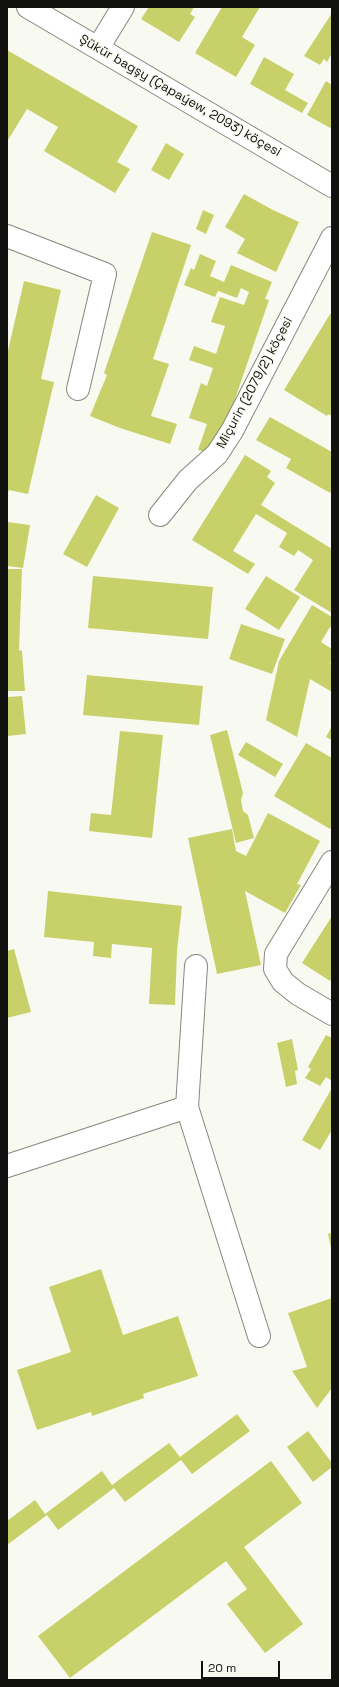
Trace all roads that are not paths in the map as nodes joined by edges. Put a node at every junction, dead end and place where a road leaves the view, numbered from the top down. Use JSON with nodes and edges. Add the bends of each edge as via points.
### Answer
{"nodes":[{"id":1,"x":28,"y":7,"type":"edge"},
{"id":2,"x":123,"y":7,"type":"edge"},
{"id":3,"x":98,"y":48,"type":"junction"},
{"id":4,"x":332,"y":186,"type":"edge"},
{"id":5,"x":7,"y":236,"type":"edge"},
{"id":6,"x":332,"y":238,"type":"edge"},
{"id":7,"x":78,"y":389,"type":"dead end"},
{"id":8,"x":160,"y":515,"type":"dead end"},
{"id":9,"x":332,"y":862,"type":"edge"},
{"id":10,"x":196,"y":966,"type":"dead end"},
{"id":11,"x":332,"y":1014,"type":"edge"},
{"id":12,"x":187,"y":1107,"type":"junction"},
{"id":13,"x":7,"y":1166,"type":"edge"},
{"id":14,"x":259,"y":1336,"type":"dead end"}],
"edges":[{"from":1,"to":3,"type":"street","name":"Şükür bagşy (Çapaýew, 2093) köçesi"},
{"from":2,"to":3,"type":"street"},
{"from":3,"to":4,"type":"street","name":"Şükür bagşy (Çapaýew, 2093) köçesi"},
{"from":5,"to":7,"type":"street","via":[[105,274]]},
{"from":6,"to":8,"type":"street","name":"Miçurin (2079/2) köçesi","via":[[218,454],[188,480]]},
{"from":9,"to":11,"type":"street","via":[[276,954],[275,969],[283,982],[298,994]]},
{"from":10,"to":12,"type":"street"},
{"from":12,"to":13,"type":"street"},
{"from":12,"to":14,"type":"street"}]}
